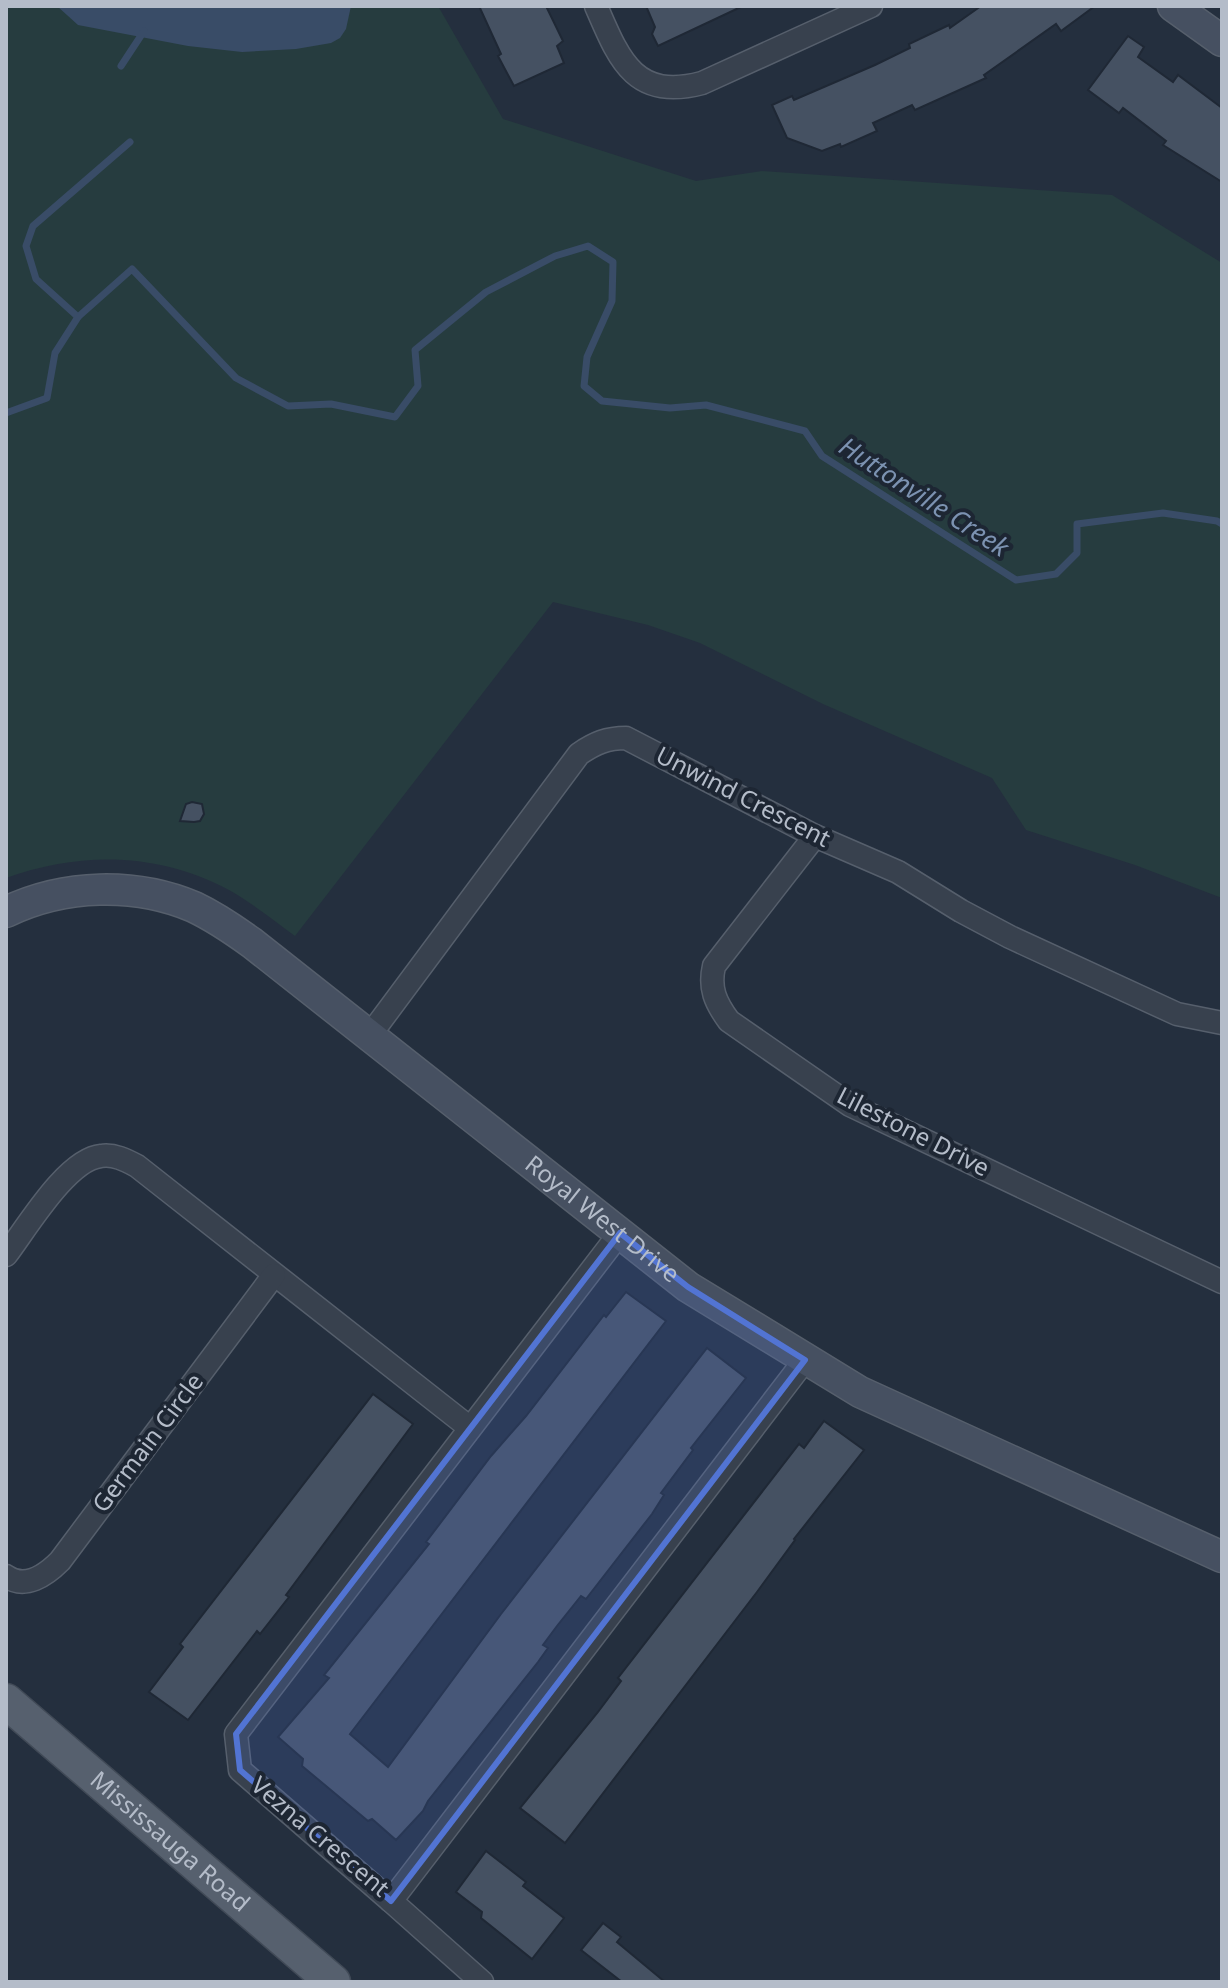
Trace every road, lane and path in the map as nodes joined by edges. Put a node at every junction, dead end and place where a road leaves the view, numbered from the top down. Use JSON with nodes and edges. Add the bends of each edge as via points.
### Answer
{"nodes":[{"id":1,"x":596,"y":6,"type":"edge"},
{"id":2,"x":871,"y":6,"type":"edge"},
{"id":3,"x":1173,"y":6,"type":"edge"},
{"id":4,"x":1212,"y":24,"type":"edge"},
{"id":5,"x":815,"y":836,"type":"junction"},
{"id":6,"x":6,"y":912,"type":"edge"},
{"id":7,"x":1222,"y":1023,"type":"edge"},
{"id":8,"x":370,"y":1035,"type":"junction"},
{"id":9,"x":620,"y":1233,"type":"junction"},
{"id":10,"x":6,"y":1255,"type":"edge"},
{"id":11,"x":274,"y":1275,"type":"junction"},
{"id":12,"x":1222,"y":1282,"type":"edge"},
{"id":13,"x":805,"y":1360,"type":"junction"},
{"id":14,"x":470,"y":1428,"type":"junction"},
{"id":15,"x":1222,"y":1557,"type":"edge"},
{"id":16,"x":6,"y":1576,"type":"edge"},
{"id":17,"x":6,"y":1701,"type":"edge"},
{"id":18,"x":391,"y":1901,"type":"junction"},
{"id":19,"x":333,"y":1982,"type":"edge"},
{"id":20,"x":482,"y":1982,"type":"edge"}],
"edges":[{"from":1,"to":2,"type":"street","via":[[615,50],[633,75],[674,88],[702,83]]},
{"from":3,"to":4,"type":"street"},
{"from":5,"to":7,"type":"street","name":"Unwind Crescent","via":[[898,872],[961,911],[1177,1014]]},
{"from":5,"to":8,"type":"street","name":"Unwind Crescent","via":[[626,738],[593,744],[579,754]]},
{"from":5,"to":12,"type":"street","name":"Lilestone Drive","via":[[714,966],[712,991],[729,1021],[850,1105]]},
{"from":6,"to":8,"type":"street","name":"Royal West Drive","via":[[83,890],[141,892],[193,907],[252,943]]},
{"from":8,"to":9,"type":"street","name":"Royal West Drive"},
{"from":9,"to":13,"type":"street","name":"Royal West Drive","via":[[688,1287]]},
{"from":9,"to":14,"type":"street","name":"Vezna Crescent"},
{"from":10,"to":11,"type":"street","via":[[68,1174],[85,1161],[120,1157]]},
{"from":11,"to":14,"type":"street"},
{"from":11,"to":16,"type":"street","name":"Germain Circle","via":[[60,1561],[32,1581]]},
{"from":13,"to":15,"type":"street","name":"Royal West Drive","via":[[860,1392]]},
{"from":13,"to":18,"type":"street","name":"Vezna Crescent"},
{"from":14,"to":18,"type":"street","name":"Vezna Crescent","via":[[236,1734],[240,1770]]},
{"from":17,"to":19,"type":"main road","name":"Mississauga Road"},
{"from":18,"to":20,"type":"street"}]}
